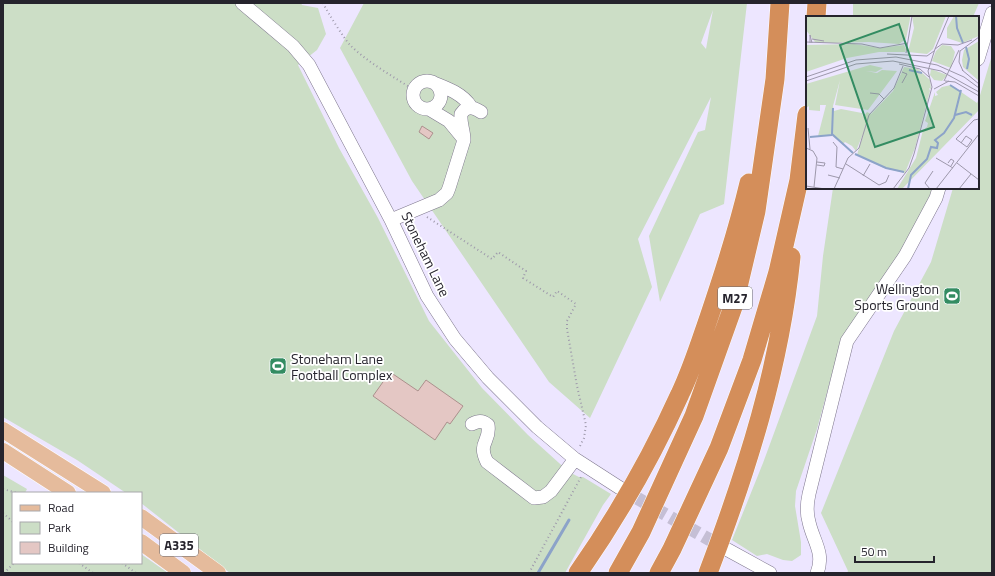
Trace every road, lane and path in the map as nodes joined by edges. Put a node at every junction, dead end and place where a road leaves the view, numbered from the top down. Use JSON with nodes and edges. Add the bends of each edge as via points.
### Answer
{"nodes":[{"id":1,"x":242,"y":3,"type":"edge"},
{"id":2,"x":323,"y":3,"type":"edge"},
{"id":3,"x":780,"y":3,"type":"edge"},
{"id":4,"x":817,"y":3,"type":"edge"},
{"id":5,"x":992,"y":13,"type":"edge"},
{"id":6,"x":816,"y":16,"type":"edge"},
{"id":7,"x":979,"y":56,"type":"edge"},
{"id":8,"x":775,"y":79,"type":"junction"},
{"id":9,"x":434,"y":83,"type":"junction"},
{"id":10,"x":414,"y":90,"type":"junction"},
{"id":11,"x":429,"y":109,"type":"junction"},
{"id":12,"x":806,"y":124,"type":"edge"},
{"id":13,"x":464,"y":140,"type":"junction"},
{"id":14,"x":799,"y":180,"type":"junction"},
{"id":15,"x":939,"y":189,"type":"edge"},
{"id":16,"x":414,"y":209,"type":"junction"},
{"id":17,"x":391,"y":220,"type":"junction"},
{"id":18,"x":472,"y":424,"type":"dead end"},
{"id":19,"x":3,"y":430,"type":"edge"},
{"id":20,"x":3,"y":451,"type":"edge"},
{"id":21,"x":575,"y":459,"type":"junction"},
{"id":22,"x":587,"y":467,"type":"junction"},
{"id":23,"x":620,"y":488,"type":"tunnel mouth"},
{"id":24,"x":3,"y":489,"type":"edge"},
{"id":25,"x":14,"y":492,"type":"edge"},
{"id":26,"x":66,"y":492,"type":"edge"},
{"id":27,"x":101,"y":492,"type":"edge"},
{"id":28,"x":3,"y":514,"type":"edge"},
{"id":29,"x":142,"y":518,"type":"edge"},
{"id":30,"x":12,"y":521,"type":"edge"},
{"id":31,"x":142,"y":543,"type":"edge"},
{"id":32,"x":728,"y":550,"type":"tunnel mouth"},
{"id":33,"x":13,"y":564,"type":"edge"},
{"id":34,"x":80,"y":564,"type":"edge"},
{"id":35,"x":123,"y":564,"type":"edge"},
{"id":36,"x":4,"y":573,"type":"edge"},
{"id":37,"x":93,"y":573,"type":"edge"},
{"id":38,"x":136,"y":573,"type":"edge"},
{"id":39,"x":183,"y":573,"type":"edge"},
{"id":40,"x":218,"y":573,"type":"edge"},
{"id":41,"x":529,"y":573,"type":"edge"},
{"id":42,"x":578,"y":573,"type":"edge"},
{"id":43,"x":618,"y":573,"type":"edge"},
{"id":44,"x":659,"y":573,"type":"edge"},
{"id":45,"x":708,"y":573,"type":"edge"},
{"id":46,"x":770,"y":573,"type":"edge"},
{"id":47,"x":817,"y":573,"type":"edge"}],
"edges":[{"from":1,"to":17,"type":"street","name":"Stoneham Lane","via":[[293,46],[309,65]]},
{"from":2,"to":10,"type":"path","via":[[350,45]]},
{"from":3,"to":8,"type":"highway","number":"M27"},
{"from":4,"to":6,"type":"highway"},
{"from":5,"to":7,"type":"street"},
{"from":8,"to":42,"type":"highway","number":"M27","via":[[725,270],[681,393],[653,450],[611,523]]},
{"from":8,"to":43,"type":"highway","number":"M27","via":[[756,212],[734,304],[694,416],[641,532]]},
{"from":9,"to":10,"type":"street","via":[[425,81]]},
{"from":9,"to":11,"type":"street","via":[[440,89],[441,97],[437,105]]},
{"from":9,"to":13,"type":"street","via":[[468,101],[476,109],[464,110],[461,114]]},
{"from":10,"to":11,"type":"street","via":[[416,104]]},
{"from":11,"to":13,"type":"street","via":[[449,121]]},
{"from":12,"to":14,"type":"highway","number":"M27"},
{"from":13,"to":16,"type":"street","via":[[447,193],[439,200]]},
{"from":14,"to":44,"type":"highway","number":"M27","via":[[778,272],[752,360],[719,448]]},
{"from":14,"to":45,"type":"highway","number":"M27","via":[[790,274],[778,346],[759,425]]},
{"from":15,"to":47,"type":"street","via":[[905,256],[847,341],[807,506],[808,522],[821,562]]},
{"from":16,"to":17,"type":"street"},
{"from":16,"to":21,"type":"path","via":[[492,259],[498,252],[526,271],[523,278],[553,297],[557,291],[576,304],[567,321],[567,329],[576,386],[586,425],[584,438]]},
{"from":17,"to":21,"type":"street","name":"Stoneham Lane","via":[[427,296],[455,339],[531,422]]},
{"from":18,"to":21,"type":"street","via":[[477,421],[488,426],[489,431],[483,446],[487,462],[534,498],[544,497],[551,491]]},
{"from":19,"to":27,"type":"main road"},
{"from":20,"to":26,"type":"main road"},
{"from":21,"to":22,"type":"street","name":"Stoneham Lane"},
{"from":22,"to":23,"type":"street","name":"Stoneham Lane"},
{"from":22,"to":41,"type":"path"},
{"from":24,"to":25,"type":"path"},
{"from":28,"to":30,"type":"path"},
{"from":29,"to":40,"type":"main road","number":"A335"},
{"from":31,"to":39,"type":"main road","number":"A335"},
{"from":32,"to":46,"type":"street"},
{"from":33,"to":36,"type":"path"},
{"from":34,"to":37,"type":"path"},
{"from":35,"to":38,"type":"path"}]}
